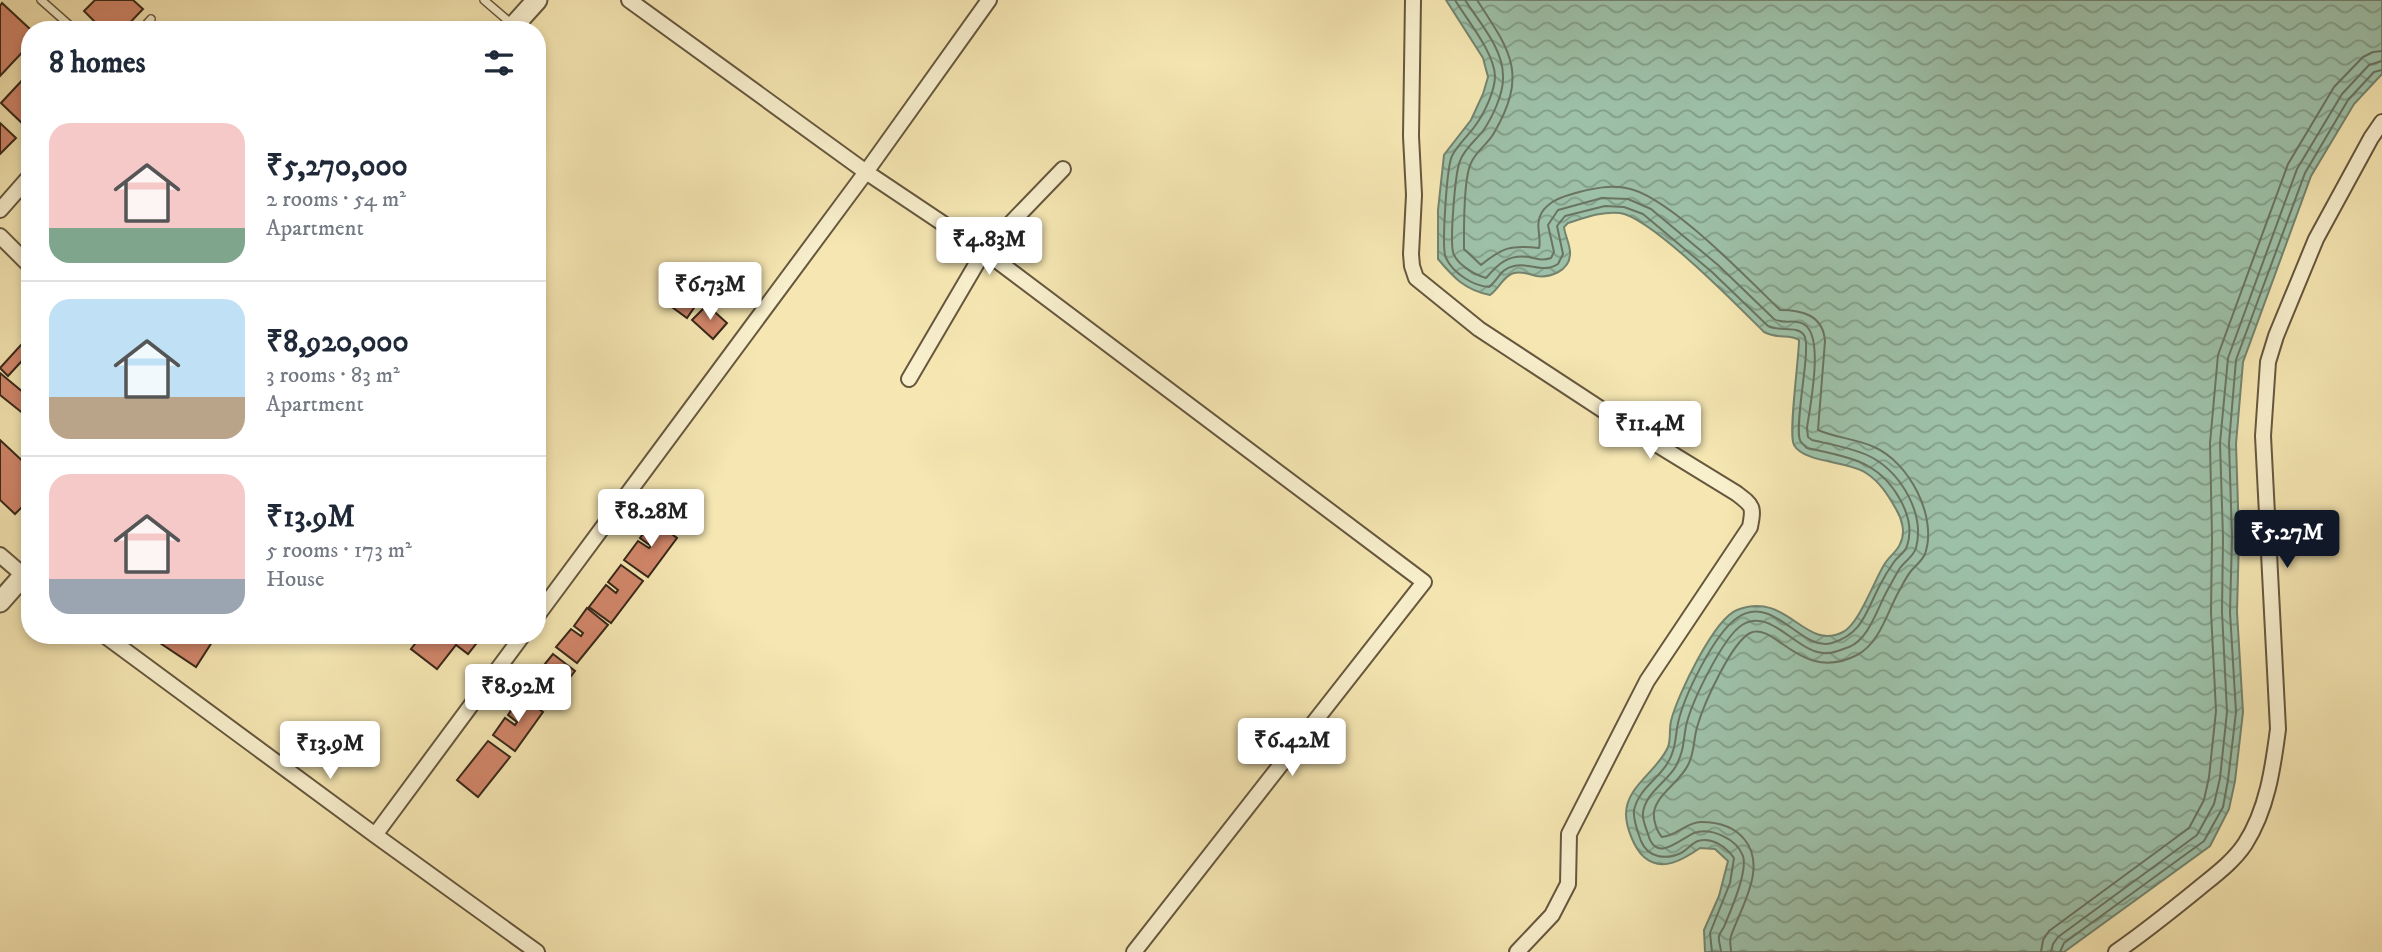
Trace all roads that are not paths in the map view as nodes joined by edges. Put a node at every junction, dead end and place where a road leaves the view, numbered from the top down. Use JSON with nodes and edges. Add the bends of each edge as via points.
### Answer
{"nodes":[{"id":1,"x":41,"y":0,"type":"edge"},
{"id":2,"x":484,"y":0,"type":"edge"},
{"id":3,"x":537,"y":0,"type":"edge"},
{"id":4,"x":629,"y":0,"type":"edge"},
{"id":5,"x":989,"y":0,"type":"edge"},
{"id":6,"x":1413,"y":0,"type":"edge"},
{"id":7,"x":65,"y":21,"type":"edge"},
{"id":8,"x":505,"y":21,"type":"edge"},
{"id":9,"x":518,"y":21,"type":"edge"},
{"id":10,"x":2382,"y":122,"type":"edge"},
{"id":11,"x":1063,"y":169,"type":"dead end"},
{"id":12,"x":866,"y":172,"type":"junction"},
{"id":13,"x":21,"y":186,"type":"edge"},
{"id":14,"x":0,"y":209,"type":"edge"},
{"id":15,"x":0,"y":236,"type":"edge"},
{"id":16,"x":984,"y":251,"type":"junction"},
{"id":17,"x":21,"y":257,"type":"edge"},
{"id":18,"x":909,"y":379,"type":"dead end"},
{"id":19,"x":0,"y":555,"type":"edge"},
{"id":20,"x":21,"y":570,"type":"edge"},
{"id":21,"x":21,"y":582,"type":"edge"},
{"id":22,"x":0,"y":602,"type":"edge"},
{"id":23,"x":546,"y":604,"type":"edge"},
{"id":24,"x":116,"y":644,"type":"edge"},
{"id":25,"x":516,"y":644,"type":"edge"},
{"id":26,"x":375,"y":835,"type":"junction"},
{"id":27,"x":1522,"y":950,"type":"edge"},
{"id":28,"x":537,"y":952,"type":"edge"},
{"id":29,"x":1134,"y":952,"type":"edge"},
{"id":30,"x":2116,"y":952,"type":"edge"}],
"edges":[{"from":1,"to":7,"type":"lane"},
{"from":2,"to":8,"type":"lane"},
{"from":3,"to":9,"type":"street"},
{"from":4,"to":12,"type":"street"},
{"from":5,"to":12,"type":"street"},
{"from":6,"to":27,"type":"street","via":[[1411,254],[1416,278],[1479,329],[1736,493],[1753,511],[1750,527],[1647,681],[1569,834],[1568,884],[1552,915]]},
{"from":10,"to":30,"type":"street","via":[[2316,239],[2268,362],[2263,436],[2278,729],[2261,812],[2234,859]]},
{"from":11,"to":16,"type":"street"},
{"from":12,"to":16,"type":"street"},
{"from":12,"to":23,"type":"street"},
{"from":13,"to":14,"type":"street"},
{"from":15,"to":17,"type":"street"},
{"from":16,"to":18,"type":"street"},
{"from":16,"to":29,"type":"street","via":[[1424,582]]},
{"from":19,"to":20,"type":"street"},
{"from":21,"to":22,"type":"street"},
{"from":24,"to":26,"type":"street"},
{"from":25,"to":26,"type":"street"},
{"from":26,"to":28,"type":"street"}]}
